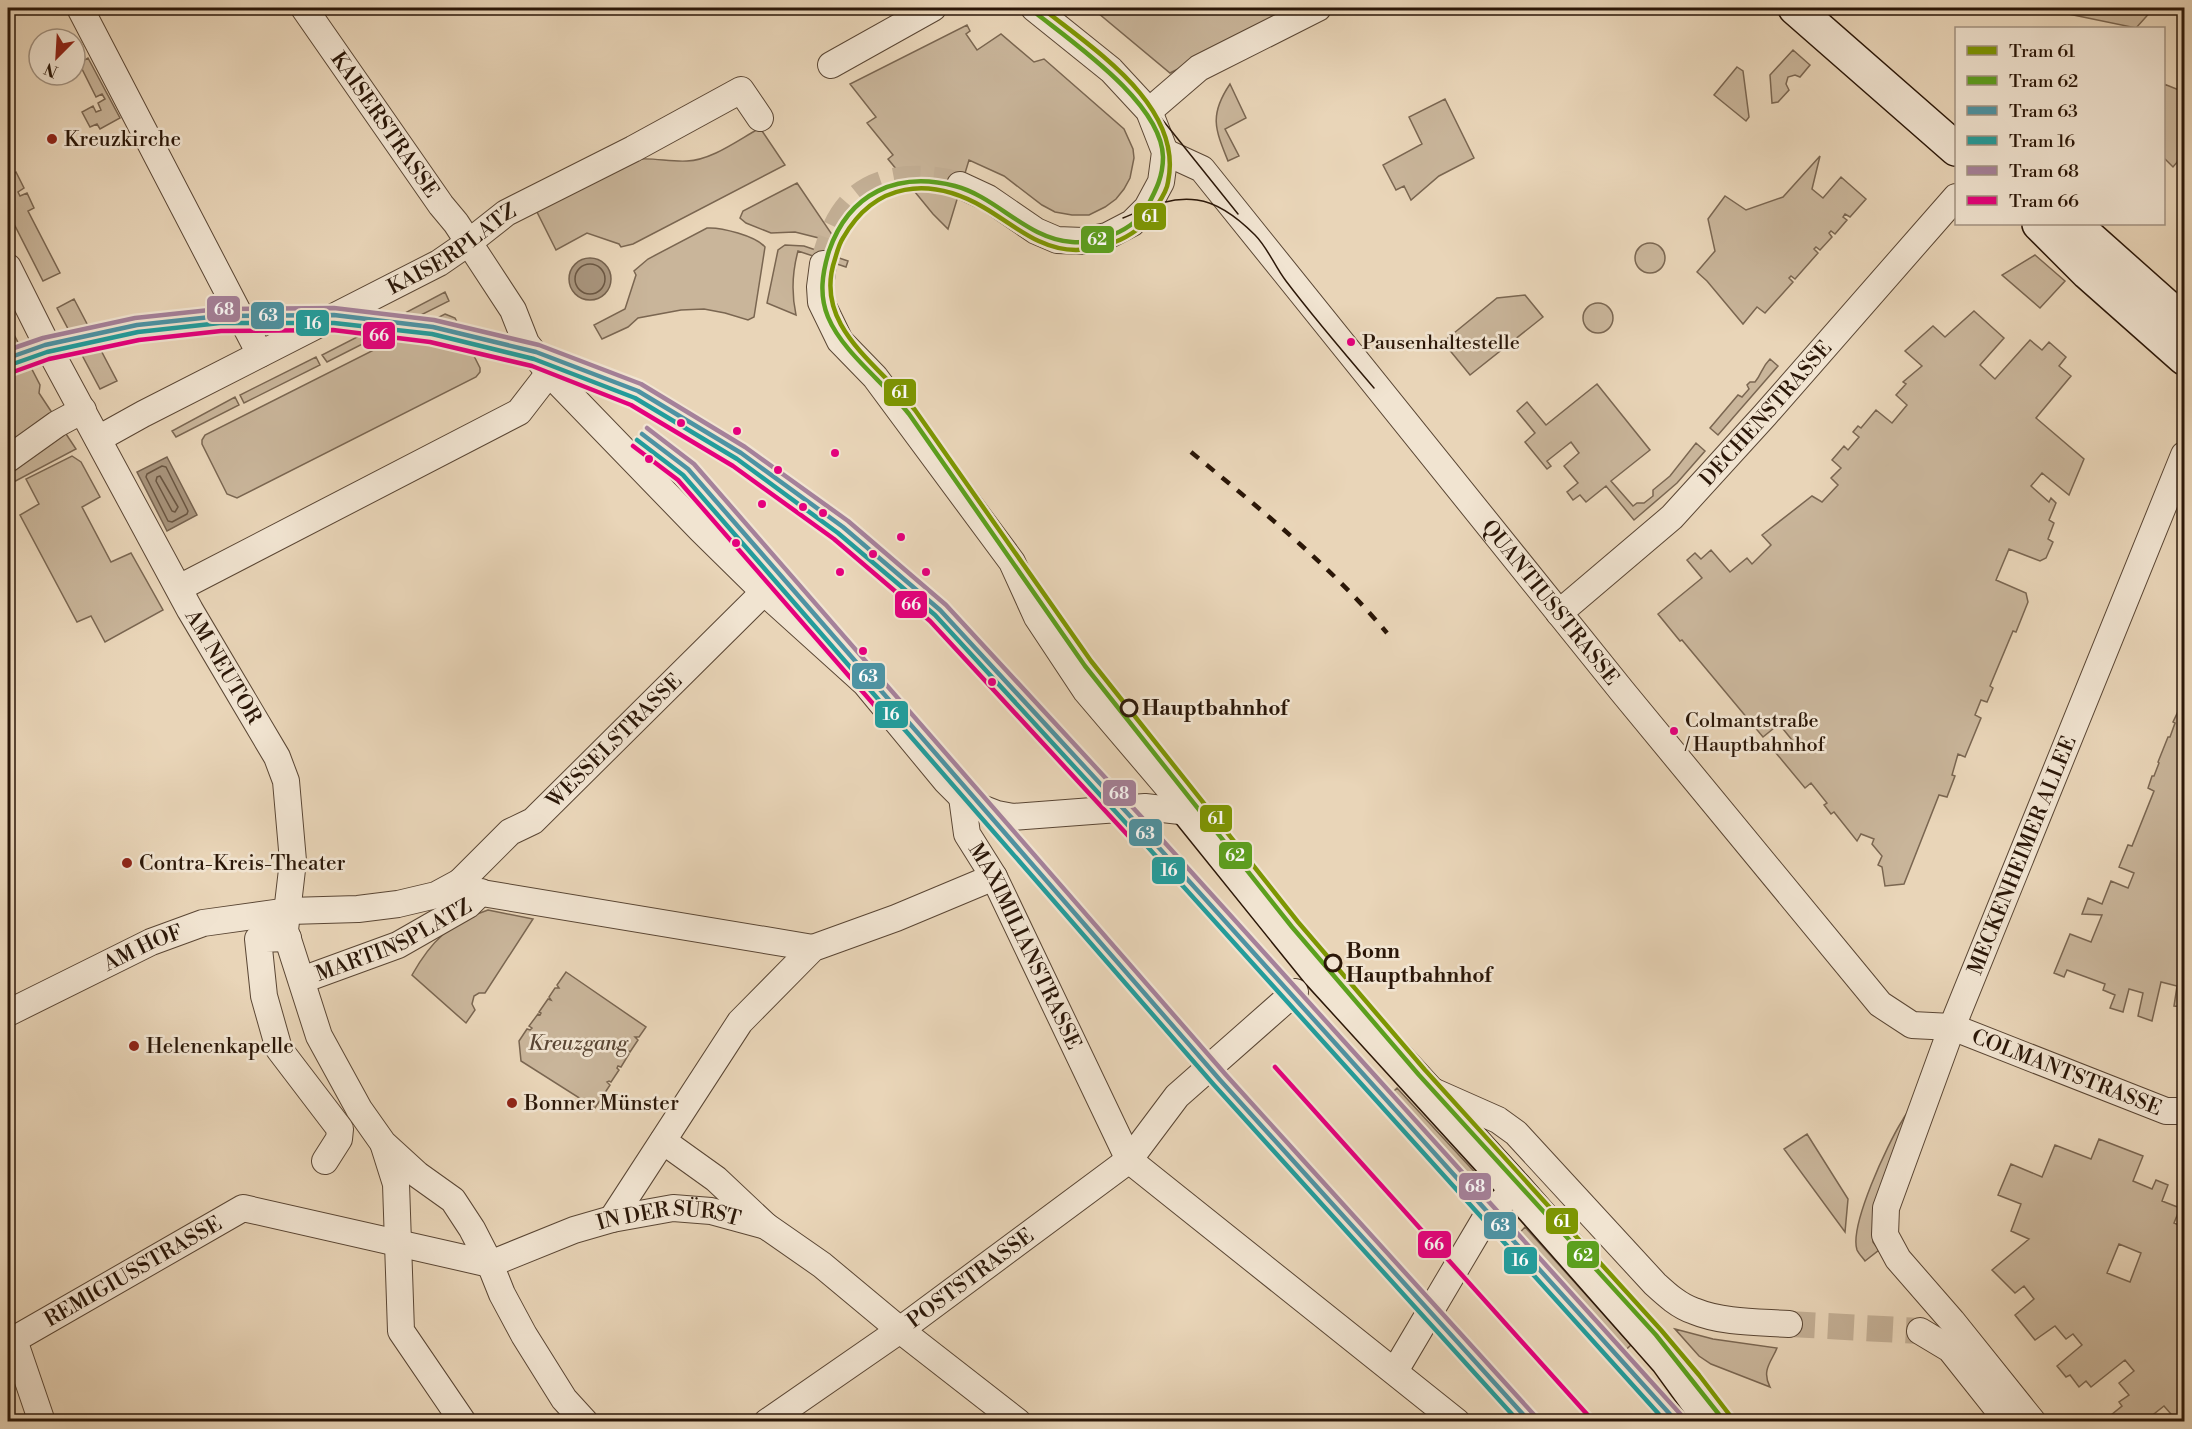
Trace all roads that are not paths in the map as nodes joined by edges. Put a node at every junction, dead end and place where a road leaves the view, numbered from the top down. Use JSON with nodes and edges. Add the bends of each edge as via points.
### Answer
{"nodes":[{"id":1,"x":80,"y":8,"type":"edge"},
{"id":2,"x":304,"y":8,"type":"edge"},
{"id":3,"x":933,"y":8,"type":"edge"},
{"id":4,"x":1034,"y":8,"type":"edge"},
{"id":5,"x":1318,"y":8,"type":"edge"},
{"id":6,"x":1796,"y":8,"type":"edge"},
{"id":7,"x":1831,"y":8,"type":"edge"},
{"id":8,"x":831,"y":65,"type":"dead end"},
{"id":9,"x":1149,"y":111,"type":"junction"},
{"id":10,"x":760,"y":118,"type":"dead end"},
{"id":11,"x":1955,"y":119,"type":"edge"},
{"id":12,"x":1955,"y":148,"type":"edge"},
{"id":13,"x":1165,"y":152,"type":"junction"},
{"id":14,"x":960,"y":184,"type":"tunnel mouth"},
{"id":15,"x":1955,"y":198,"type":"edge"},
{"id":16,"x":2040,"y":225,"type":"edge"},
{"id":17,"x":2075,"y":225,"type":"edge"},
{"id":18,"x":468,"y":243,"type":"junction"},
{"id":19,"x":823,"y":264,"type":"tunnel mouth"},
{"id":20,"x":8,"y":267,"type":"edge"},
{"id":21,"x":2184,"y":322,"type":"edge"},
{"id":22,"x":260,"y":354,"type":"junction"},
{"id":23,"x":2184,"y":358,"type":"edge"},
{"id":24,"x":546,"y":377,"type":"dead end"},
{"id":25,"x":83,"y":410,"type":"junction"},
{"id":26,"x":98,"y":439,"type":"junction"},
{"id":27,"x":2184,"y":455,"type":"edge"},
{"id":28,"x":8,"y":459,"type":"edge"},
{"id":29,"x":179,"y":588,"type":"junction"},
{"id":30,"x":764,"y":592,"type":"junction"},
{"id":31,"x":1559,"y":613,"type":"junction"},
{"id":32,"x":962,"y":797,"type":"junction"},
{"id":33,"x":1189,"y":812,"type":"junction"},
{"id":34,"x":994,"y":877,"type":"junction"},
{"id":35,"x":470,"y":887,"type":"junction"},
{"id":36,"x":289,"y":911,"type":"junction"},
{"id":37,"x":288,"y":938,"type":"junction"},
{"id":38,"x":813,"y":948,"type":"junction"},
{"id":39,"x":302,"y":980,"type":"junction"},
{"id":40,"x":1287,"y":1005,"type":"dead end"},
{"id":41,"x":8,"y":1012,"type":"edge"},
{"id":42,"x":1952,"y":1028,"type":"junction"},
{"id":43,"x":1425,"y":1088,"type":"junction"},
{"id":44,"x":1192,"y":1105,"type":"dead end"},
{"id":45,"x":2184,"y":1111,"type":"edge"},
{"id":46,"x":1159,"y":1119,"type":"junction"},
{"id":47,"x":663,"y":1141,"type":"junction"},
{"id":48,"x":382,"y":1143,"type":"junction"},
{"id":49,"x":1129,"y":1160,"type":"junction"},
{"id":50,"x":325,"y":1161,"type":"dead end"},
{"id":51,"x":1515,"y":1188,"type":"junction"},
{"id":52,"x":612,"y":1219,"type":"junction"},
{"id":53,"x":766,"y":1226,"type":"junction"},
{"id":54,"x":397,"y":1242,"type":"junction"},
{"id":55,"x":490,"y":1264,"type":"junction"},
{"id":56,"x":1789,"y":1324,"type":"tunnel mouth"},
{"id":57,"x":900,"y":1330,"type":"junction"},
{"id":58,"x":1920,"y":1331,"type":"tunnel mouth"},
{"id":59,"x":11,"y":1342,"type":"edge"},
{"id":60,"x":1395,"y":1371,"type":"junction"},
{"id":61,"x":42,"y":1422,"type":"edge"},
{"id":62,"x":463,"y":1422,"type":"edge"},
{"id":63,"x":585,"y":1422,"type":"edge"},
{"id":64,"x":767,"y":1422,"type":"edge"},
{"id":65,"x":1018,"y":1422,"type":"edge"},
{"id":66,"x":1457,"y":1422,"type":"edge"},
{"id":67,"x":1712,"y":1422,"type":"edge"},
{"id":68,"x":2008,"y":1422,"type":"edge"},
{"id":69,"x":2033,"y":1422,"type":"edge"}],
"edges":[{"from":1,"to":22,"type":"street"},
{"from":2,"to":18,"type":"street","name":"KAISERSTRASSE"},
{"from":3,"to":8,"type":"street"},
{"from":4,"to":9,"type":"street","via":[[1111,70]]},
{"from":5,"to":9,"type":"street","via":[[1199,68]]},
{"from":6,"to":12,"type":"street"},
{"from":7,"to":11,"type":"street"},
{"from":9,"to":13,"type":"street"},
{"from":10,"to":18,"type":"street","name":"KAISERPLATZ","via":[[741,90],[506,213]]},
{"from":13,"to":14,"type":"street","via":[[1161,183],[1147,208],[1132,223],[1107,236],[1083,241],[1058,240],[1036,231]]},
{"from":13,"to":31,"type":"street","name":"QUANTIUSSTRASSE","via":[[1202,169]]},
{"from":15,"to":31,"type":"street","name":"DECHENSTRASSE","via":[[1672,517]]},
{"from":16,"to":23,"type":"street"},
{"from":17,"to":21,"type":"street"},
{"from":18,"to":22,"type":"street","name":"KAISERPLATZ","via":[[439,263]]},
{"from":18,"to":30,"type":"street","via":[[513,310],[526,343],[549,373]]},
{"from":19,"to":33,"type":"street","via":[[821,302],[840,341],[876,377],[1012,562],[1037,617],[1086,691]]},
{"from":20,"to":25,"type":"street","name":"AM NEUTOR"},
{"from":22,"to":26,"type":"street","name":"KAISERPLATZ"},
{"from":24,"to":29,"type":"street","via":[[519,412]]},
{"from":25,"to":26,"type":"street","name":"AM NEUTOR"},
{"from":25,"to":28,"type":"street"},
{"from":26,"to":29,"type":"street","name":"AM NEUTOR"},
{"from":27,"to":42,"type":"street","name":"MECKENHEIMER ALLEE"},
{"from":29,"to":36,"type":"street","name":"AM NEUTOR","via":[[263,730],[286,781],[293,861]]},
{"from":30,"to":32,"type":"street","via":[[865,683]]},
{"from":30,"to":35,"type":"street","name":"WESSELSTRASSE","via":[[533,821],[510,832]]},
{"from":31,"to":42,"type":"street","name":"QUANTIUSSTRASSE","via":[[1880,1004],[1912,1025]]},
{"from":32,"to":33,"type":"street","via":[[988,811],[1013,817],[1145,807]]},
{"from":32,"to":34,"type":"street","name":"MAXIMILIANSTRASSE","via":[[968,834]]},
{"from":33,"to":43,"type":"street","via":[[1318,972]]},
{"from":34,"to":38,"type":"street"},
{"from":34,"to":49,"type":"street","name":"MAXIMILIANSTRASSE"},
{"from":35,"to":36,"type":"street","name":"MARTINSPLATZ","via":[[398,904]]},
{"from":35,"to":38,"type":"street"},
{"from":35,"to":39,"type":"street","name":"MARTINSPLATZ","via":[[468,905],[398,945]]},
{"from":36,"to":37,"type":"street","name":"MARTINSPLATZ","via":[[285,930]]},
{"from":36,"to":41,"type":"street","name":"AM HOF","via":[[203,923],[162,938]]},
{"from":37,"to":39,"type":"street","name":"MARTINSPLATZ"},
{"from":37,"to":50,"type":"street","via":[[258,939],[264,996],[279,1049],[340,1129],[339,1139]]},
{"from":38,"to":47,"type":"street","via":[[740,1022]]},
{"from":39,"to":48,"type":"street","name":"MARTINSPLATZ","via":[[319,1036]]},
{"from":40,"to":46,"type":"street","name":"POSTSTRASSE","via":[[1177,1096]]},
{"from":42,"to":45,"type":"street","name":"COLMANTSTRASSE","via":[[2166,1111]]},
{"from":42,"to":69,"type":"street","name":"MECKENHEIMER ALLEE","via":[[1886,1208],[1885,1235],[1898,1259]]},
{"from":43,"to":51,"type":"street"},
{"from":43,"to":56,"type":"street","via":[[1498,1120],[1516,1133],[1674,1301],[1716,1318]]},
{"from":44,"to":46,"type":"street"},
{"from":46,"to":49,"type":"street","name":"POSTSTRASSE"},
{"from":47,"to":52,"type":"street"},
{"from":47,"to":53,"type":"street","name":"IN DER SÜRST","via":[[716,1179]]},
{"from":48,"to":54,"type":"street","via":[[396,1184]]},
{"from":48,"to":55,"type":"street","via":[[453,1200]]},
{"from":49,"to":57,"type":"street","name":"POSTSTRASSE"},
{"from":49,"to":60,"type":"street","name":"MAXIMILIANSTRASSE"},
{"from":51,"to":60,"type":"street","via":[[1485,1219]]},
{"from":51,"to":67,"type":"street","via":[[1667,1360]]},
{"from":52,"to":53,"type":"street","name":"IN DER SÜRST","via":[[673,1209],[711,1211]]},
{"from":52,"to":55,"type":"street","name":"IN DER SÜRST"},
{"from":53,"to":57,"type":"street","name":"IN DER SÜRST","via":[[822,1265]]},
{"from":54,"to":55,"type":"street"},
{"from":54,"to":59,"type":"street","name":"REMIGIUSSTRASSE","via":[[251,1211]]},
{"from":54,"to":62,"type":"street","via":[[401,1331]]},
{"from":55,"to":63,"type":"street","via":[[524,1335],[564,1399]]},
{"from":57,"to":64,"type":"street","name":"POSTSTRASSE"},
{"from":57,"to":65,"type":"street","name":"IN DER SÜRST"},
{"from":58,"to":68,"type":"street","via":[[1950,1349]]},
{"from":59,"to":61,"type":"street"},
{"from":60,"to":66,"type":"street","name":"MAXIMILIANSTRASSE"}]}
